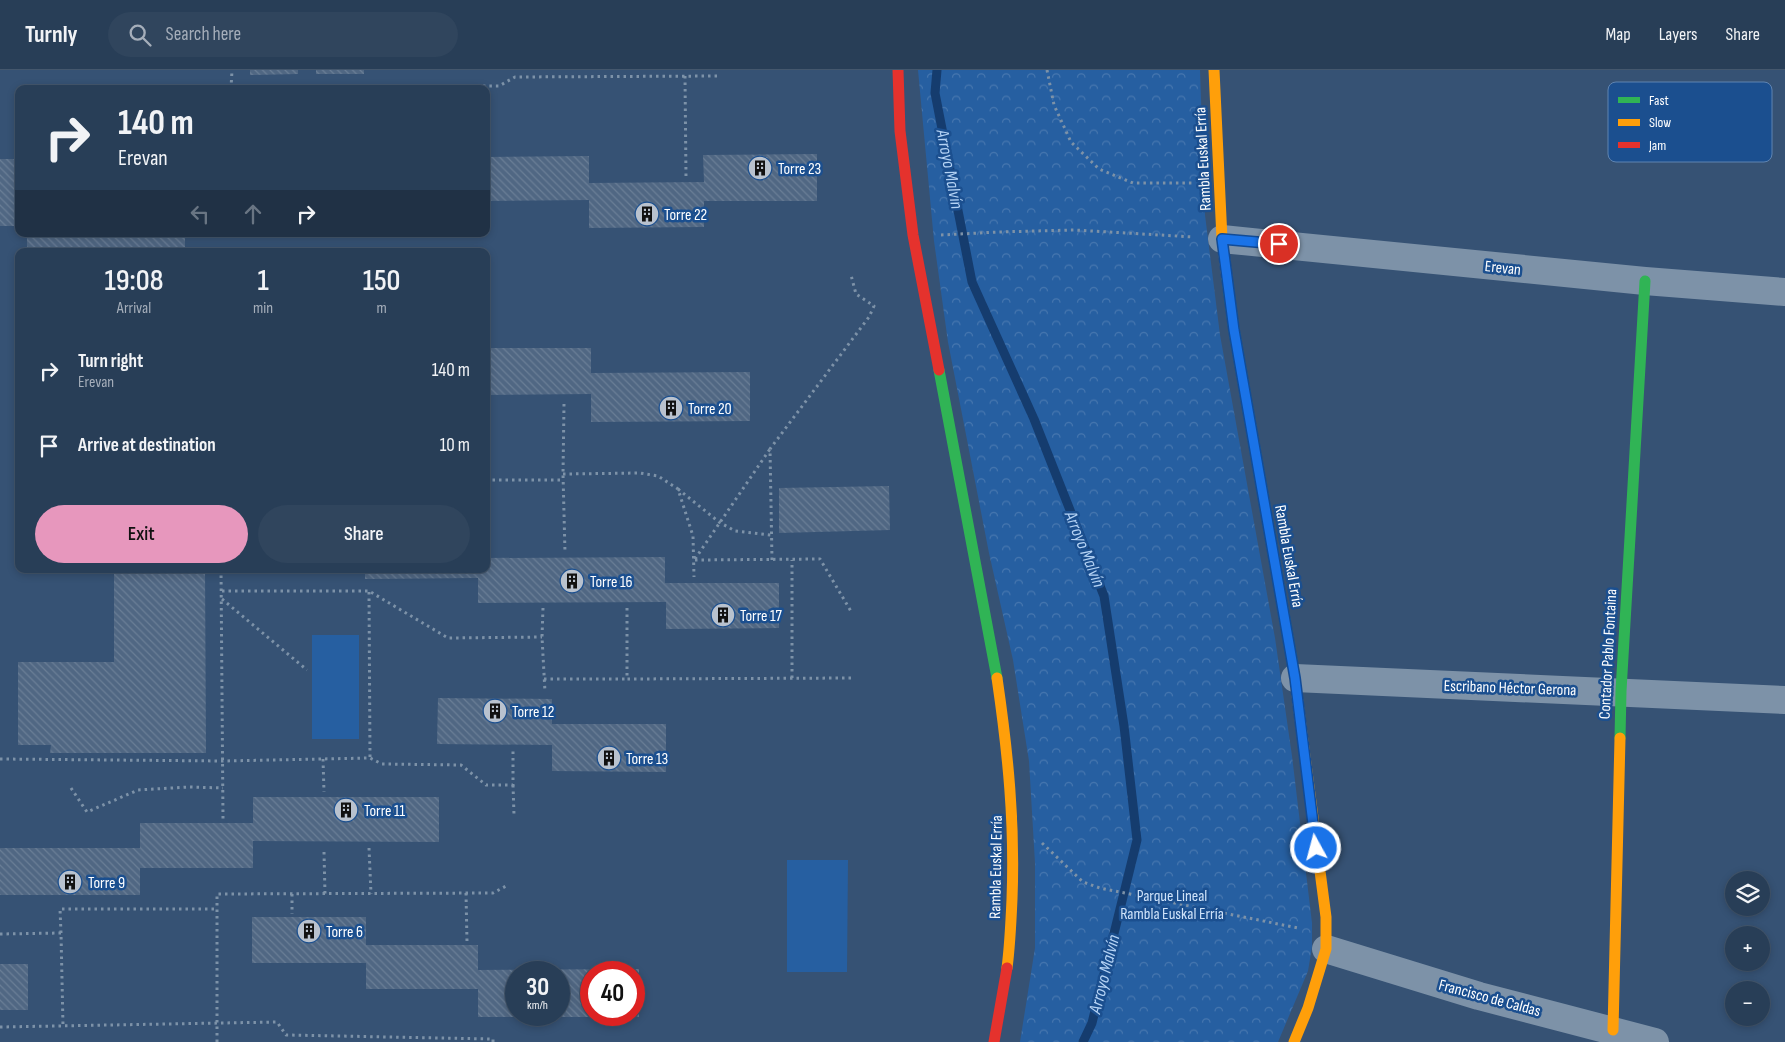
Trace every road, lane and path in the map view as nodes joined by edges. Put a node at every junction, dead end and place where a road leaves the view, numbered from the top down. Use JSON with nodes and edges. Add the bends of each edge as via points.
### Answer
{"nodes":[{"id":1,"x":232,"y":70,"type":"edge"},
{"id":2,"x":898,"y":70,"type":"edge"},
{"id":3,"x":1047,"y":70,"type":"edge"},
{"id":4,"x":1214,"y":70,"type":"edge"},
{"id":5,"x":685,"y":76,"type":"junction"},
{"id":6,"x":719,"y":76,"type":"dead end"},
{"id":7,"x":231,"y":85,"type":"edge"},
{"id":8,"x":490,"y":86,"type":"edge"},
{"id":9,"x":686,"y":178,"type":"dead end"},
{"id":10,"x":1219,"y":183,"type":"junction"},
{"id":11,"x":952,"y":236,"type":"dead end"},
{"id":12,"x":1222,"y":239,"type":"junction"},
{"id":13,"x":850,"y":275,"type":"dead end"},
{"id":14,"x":1645,"y":281,"type":"junction"},
{"id":15,"x":1785,"y":292,"type":"edge"},
{"id":16,"x":564,"y":404,"type":"dead end"},
{"id":17,"x":770,"y":449,"type":"junction"},
{"id":18,"x":562,"y":474,"type":"junction"},
{"id":19,"x":490,"y":479,"type":"edge"},
{"id":20,"x":563,"y":480,"type":"junction"},
{"id":21,"x":678,"y":489,"type":"junction"},
{"id":22,"x":719,"y":522,"type":"junction"},
{"id":23,"x":771,"y":535,"type":"junction"},
{"id":24,"x":565,"y":553,"type":"dead end"},
{"id":25,"x":695,"y":560,"type":"junction"},
{"id":26,"x":772,"y":560,"type":"junction"},
{"id":27,"x":792,"y":560,"type":"junction"},
{"id":28,"x":221,"y":573,"type":"edge"},
{"id":29,"x":694,"y":577,"type":"dead end"},
{"id":30,"x":222,"y":591,"type":"junction"},
{"id":31,"x":369,"y":591,"type":"junction"},
{"id":32,"x":222,"y":599,"type":"junction"},
{"id":33,"x":543,"y":608,"type":"dead end"},
{"id":34,"x":627,"y":608,"type":"dead end"},
{"id":35,"x":852,"y":613,"type":"dead end"},
{"id":36,"x":542,"y":637,"type":"junction"},
{"id":37,"x":307,"y":670,"type":"dead end"},
{"id":38,"x":792,"y":678,"type":"junction"},
{"id":39,"x":851,"y":678,"type":"dead end"},
{"id":40,"x":1295,"y":678,"type":"junction"},
{"id":41,"x":544,"y":679,"type":"junction"},
{"id":42,"x":627,"y":679,"type":"junction"},
{"id":43,"x":1621,"y":691,"type":"junction"},
{"id":44,"x":545,"y":692,"type":"dead end"},
{"id":45,"x":1785,"y":700,"type":"edge"},
{"id":46,"x":513,"y":749,"type":"dead end"},
{"id":47,"x":370,"y":758,"type":"junction"},
{"id":48,"x":0,"y":759,"type":"edge"},
{"id":49,"x":323,"y":759,"type":"junction"},
{"id":50,"x":223,"y":761,"type":"junction"},
{"id":51,"x":513,"y":785,"type":"junction"},
{"id":52,"x":71,"y":788,"type":"dead end"},
{"id":53,"x":223,"y":788,"type":"junction"},
{"id":54,"x":324,"y":792,"type":"dead end"},
{"id":55,"x":514,"y":815,"type":"dead end"},
{"id":56,"x":223,"y":819,"type":"dead end"},
{"id":57,"x":1038,"y":838,"type":"dead end"},
{"id":58,"x":369,"y":848,"type":"dead end"},
{"id":59,"x":324,"y":852,"type":"dead end"},
{"id":60,"x":508,"y":885,"type":"dead end"},
{"id":61,"x":466,"y":893,"type":"junction"},
{"id":62,"x":292,"y":894,"type":"junction"},
{"id":63,"x":324,"y":894,"type":"junction"},
{"id":64,"x":370,"y":894,"type":"junction"},
{"id":65,"x":217,"y":909,"type":"junction"},
{"id":66,"x":292,"y":914,"type":"dead end"},
{"id":67,"x":61,"y":933,"type":"junction"},
{"id":68,"x":0,"y":934,"type":"edge"},
{"id":69,"x":467,"y":942,"type":"dead end"},
{"id":70,"x":1326,"y":949,"type":"junction"},
{"id":71,"x":216,"y":1024,"type":"junction"},
{"id":72,"x":63,"y":1026,"type":"junction"},
{"id":73,"x":0,"y":1027,"type":"edge"},
{"id":74,"x":1612,"y":1030,"type":"junction"},
{"id":75,"x":382,"y":1036,"type":"junction"},
{"id":76,"x":217,"y":1042,"type":"edge"},
{"id":77,"x":385,"y":1042,"type":"edge"},
{"id":78,"x":493,"y":1042,"type":"edge"},
{"id":79,"x":994,"y":1042,"type":"edge"},
{"id":80,"x":1294,"y":1042,"type":"edge"},
{"id":81,"x":1655,"y":1042,"type":"edge"}],
"edges":[{"from":1,"to":7,"type":"path"},
{"from":2,"to":79,"type":"street","name":"Rambla Euskal Erría","via":[[900,131],[913,235],[996,670],[1007,745],[1013,861],[1010,948]]},
{"from":3,"to":10,"type":"path","via":[[1054,105],[1071,142],[1099,169],[1133,183]]},
{"from":4,"to":10,"type":"street","name":"Rambla Euskal Erría"},
{"from":5,"to":6,"type":"path"},
{"from":5,"to":8,"type":"path","via":[[515,77],[498,86]]},
{"from":5,"to":9,"type":"path"},
{"from":10,"to":12,"type":"street","name":"Rambla Euskal Erría"},
{"from":11,"to":12,"type":"path","via":[[1074,230]]},
{"from":12,"to":14,"type":"street","name":"Erevan"},
{"from":12,"to":40,"type":"street","name":"Rambla Euskal Erría","via":[[1234,330]]},
{"from":13,"to":17,"type":"path","via":[[856,294],[874,306],[869,317]]},
{"from":14,"to":15,"type":"street","name":"Erevan"},
{"from":14,"to":43,"type":"street","name":"Contador Pablo Fontaina"},
{"from":16,"to":18,"type":"path"},
{"from":17,"to":22,"type":"path"},
{"from":17,"to":23,"type":"path"},
{"from":18,"to":20,"type":"path"},
{"from":18,"to":21,"type":"path","via":[[640,473],[658,476]]},
{"from":19,"to":20,"type":"path"},
{"from":20,"to":24,"type":"path"},
{"from":21,"to":22,"type":"path"},
{"from":21,"to":25,"type":"path","via":[[693,536]]},
{"from":22,"to":23,"type":"path","via":[[735,530]]},
{"from":22,"to":25,"type":"path"},
{"from":23,"to":26,"type":"path"},
{"from":25,"to":26,"type":"path"},
{"from":25,"to":29,"type":"path"},
{"from":26,"to":27,"type":"path"},
{"from":27,"to":35,"type":"path","via":[[820,559]]},
{"from":27,"to":38,"type":"path"},
{"from":28,"to":30,"type":"path"},
{"from":30,"to":31,"type":"path"},
{"from":30,"to":32,"type":"path"},
{"from":31,"to":36,"type":"path","via":[[448,638]]},
{"from":31,"to":47,"type":"path"},
{"from":32,"to":37,"type":"path"},
{"from":32,"to":50,"type":"path"},
{"from":33,"to":36,"type":"path"},
{"from":34,"to":42,"type":"path"},
{"from":36,"to":41,"type":"path"},
{"from":38,"to":39,"type":"path"},
{"from":38,"to":42,"type":"path"},
{"from":40,"to":43,"type":"street","name":"Escribano Héctor Gerona"},
{"from":40,"to":70,"type":"street","name":"Rambla Euskal Erría","via":[[1326,917]]},
{"from":41,"to":42,"type":"path"},
{"from":41,"to":44,"type":"path"},
{"from":43,"to":45,"type":"street","name":"Escribano Héctor Gerona"},
{"from":43,"to":74,"type":"street","name":"Contador Pablo Fontaina"},
{"from":46,"to":51,"type":"path"},
{"from":47,"to":49,"type":"path"},
{"from":47,"to":51,"type":"path","via":[[382,764],[461,765],[486,784]]},
{"from":48,"to":50,"type":"path"},
{"from":49,"to":50,"type":"path"},
{"from":49,"to":54,"type":"path"},
{"from":50,"to":53,"type":"path"},
{"from":51,"to":55,"type":"path"},
{"from":52,"to":53,"type":"path","via":[[87,812],[138,790]]},
{"from":53,"to":56,"type":"path"},
{"from":57,"to":70,"type":"path","via":[[1083,882],[1312,932]]},
{"from":58,"to":64,"type":"path"},
{"from":59,"to":63,"type":"path"},
{"from":60,"to":61,"type":"path","via":[[493,893]]},
{"from":61,"to":64,"type":"path"},
{"from":61,"to":69,"type":"path"},
{"from":62,"to":63,"type":"path"},
{"from":62,"to":65,"type":"path","via":[[217,894]]},
{"from":62,"to":66,"type":"path"},
{"from":63,"to":64,"type":"path"},
{"from":65,"to":67,"type":"path","via":[[60,909]]},
{"from":65,"to":71,"type":"path"},
{"from":67,"to":68,"type":"path"},
{"from":67,"to":72,"type":"path"},
{"from":70,"to":74,"type":"street","name":"Francisco de Caldas","via":[[1479,996]]},
{"from":70,"to":80,"type":"street","name":"Rambla Euskal Erría"},
{"from":71,"to":72,"type":"path"},
{"from":71,"to":75,"type":"path","via":[[277,1022],[286,1035]]},
{"from":71,"to":76,"type":"path"},
{"from":72,"to":73,"type":"path"},
{"from":74,"to":81,"type":"street","name":"Francisco de Caldas"},
{"from":75,"to":77,"type":"path"},
{"from":75,"to":78,"type":"path","via":[[493,1039]]}]}
